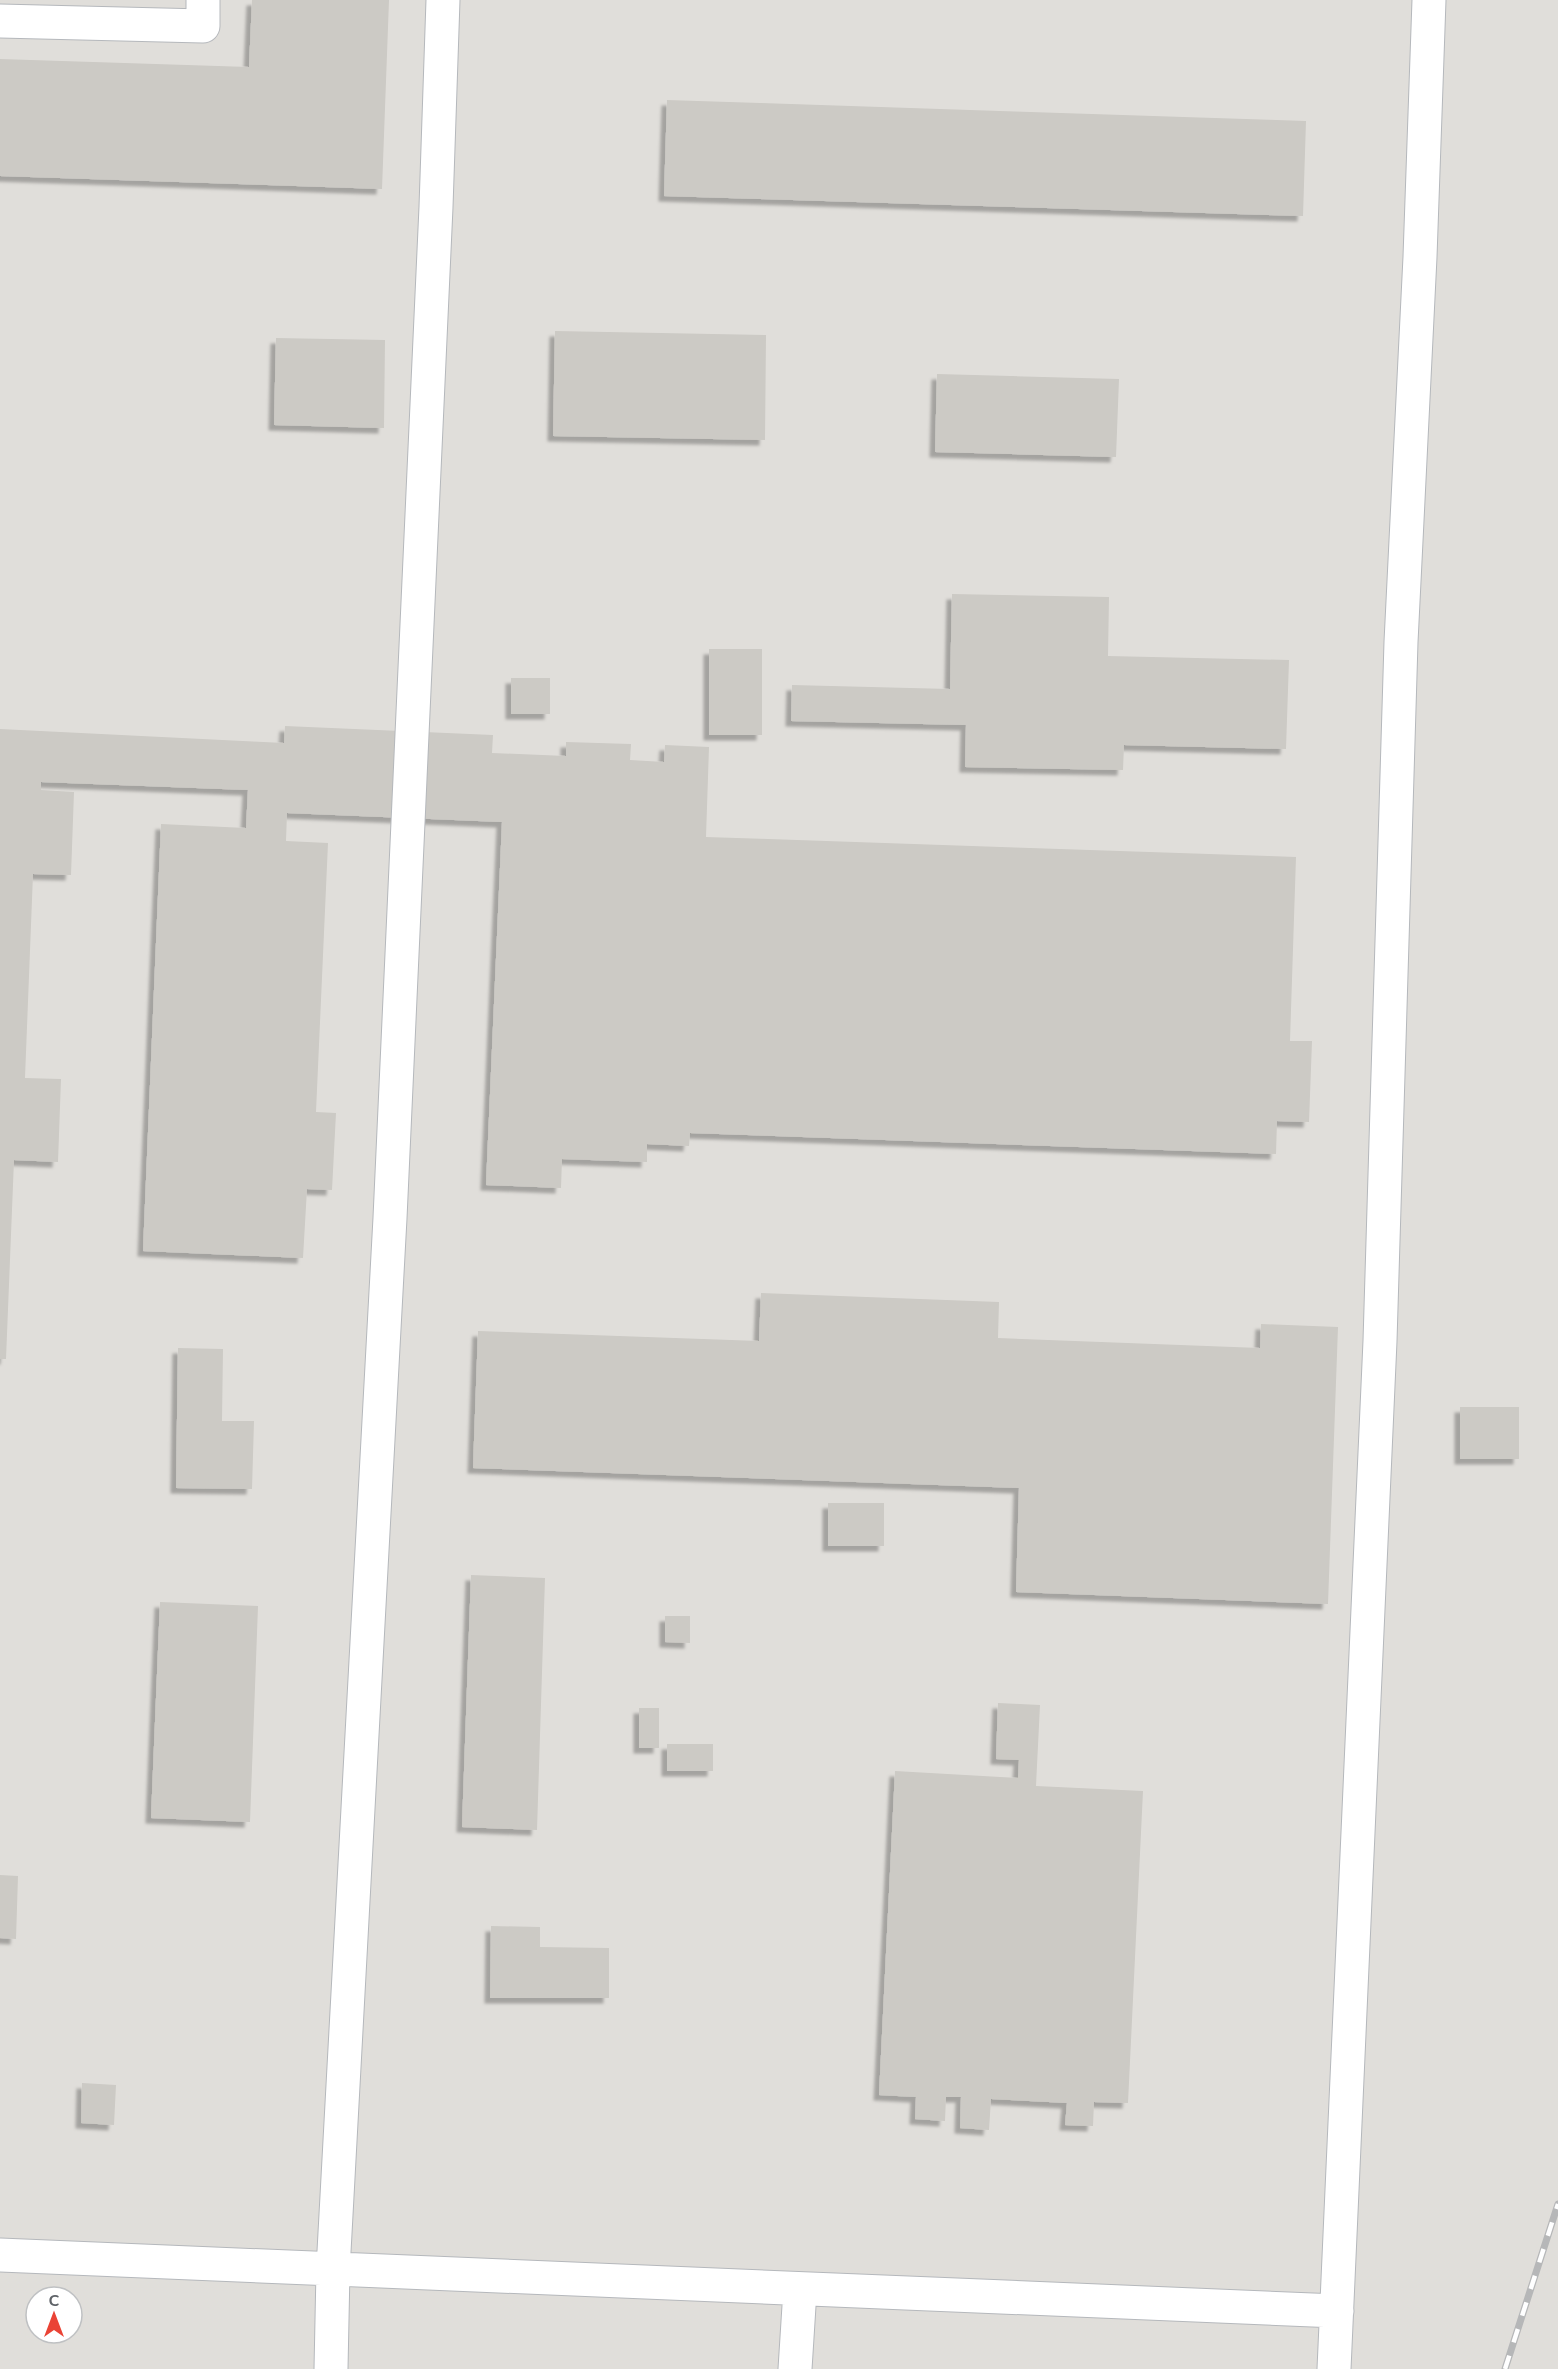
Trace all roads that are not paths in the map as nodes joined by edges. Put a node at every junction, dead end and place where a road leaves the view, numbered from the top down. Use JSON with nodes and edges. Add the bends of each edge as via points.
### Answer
{"nodes":[{"id":1,"x":203,"y":0,"type":"edge"},
{"id":2,"x":443,"y":0,"type":"edge"},
{"id":3,"x":1430,"y":0,"type":"edge"},
{"id":4,"x":0,"y":21,"type":"edge"},
{"id":5,"x":0,"y":2255,"type":"edge"},
{"id":6,"x":333,"y":2270,"type":"junction"},
{"id":7,"x":800,"y":2289,"type":"junction"},
{"id":8,"x":1337,"y":2311,"type":"junction"},
{"id":9,"x":331,"y":2369,"type":"edge"},
{"id":10,"x":795,"y":2369,"type":"edge"},
{"id":11,"x":1334,"y":2369,"type":"edge"}],
"edges":[{"from":1,"to":4,"type":"lane","via":[[202,26]]},
{"from":2,"to":6,"type":"lane","via":[[390,1218]]},
{"from":3,"to":8,"type":"lane","via":[[1401,642],[1380,1353]]},
{"from":5,"to":6,"type":"lane"},
{"from":6,"to":7,"type":"lane"},
{"from":6,"to":9,"type":"lane"},
{"from":7,"to":8,"type":"lane"},
{"from":7,"to":10,"type":"lane"},
{"from":8,"to":11,"type":"lane"}]}
